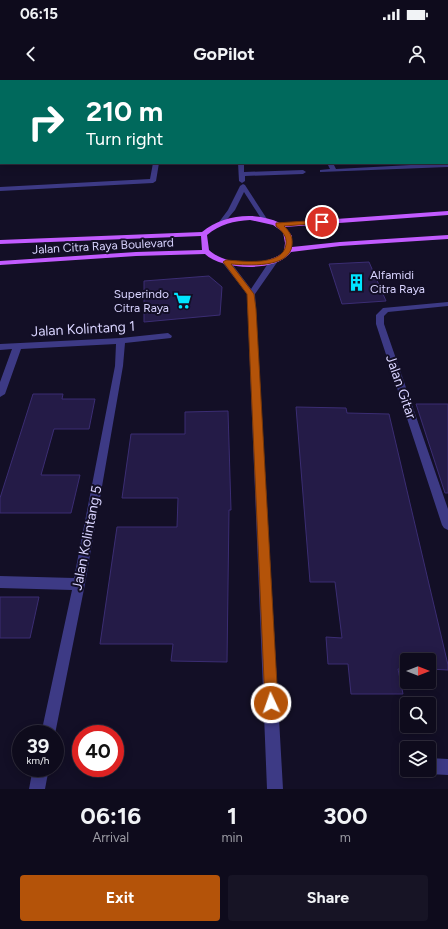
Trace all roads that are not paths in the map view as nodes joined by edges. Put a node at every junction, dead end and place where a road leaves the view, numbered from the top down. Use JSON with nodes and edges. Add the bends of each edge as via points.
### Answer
{"nodes":[{"id":1,"x":156,"y":164,"type":"edge"},
{"id":2,"x":241,"y":164,"type":"edge"},
{"id":3,"x":330,"y":164,"type":"edge"},
{"id":4,"x":448,"y":165,"type":"edge"},
{"id":5,"x":322,"y":171,"type":"dead end"},
{"id":6,"x":334,"y":171,"type":"junction"},
{"id":7,"x":303,"y":172,"type":"dead end"},
{"id":8,"x":241,"y":174,"type":"junction"},
{"id":9,"x":243,"y":186,"type":"junction"},
{"id":10,"x":0,"y":189,"type":"edge"},
{"id":11,"x":448,"y":213,"type":"edge"},
{"id":12,"x":264,"y":219,"type":"junction"},
{"id":13,"x":222,"y":222,"type":"junction"},
{"id":14,"x":279,"y":225,"type":"junction"},
{"id":15,"x":204,"y":234,"type":"junction"},
{"id":16,"x":448,"y":237,"type":"edge"},
{"id":17,"x":0,"y":242,"type":"edge"},
{"id":18,"x":289,"y":250,"type":"junction"},
{"id":19,"x":206,"y":252,"type":"junction"},
{"id":20,"x":274,"y":260,"type":"junction"},
{"id":21,"x":226,"y":262,"type":"junction"},
{"id":22,"x":0,"y":263,"type":"edge"},
{"id":23,"x":251,"y":294,"type":"junction"},
{"id":24,"x":448,"y":304,"type":"edge"},
{"id":25,"x":168,"y":336,"type":"dead end"},
{"id":26,"x":121,"y":341,"type":"junction"},
{"id":27,"x":18,"y":346,"type":"junction"},
{"id":28,"x":0,"y":347,"type":"edge"},
{"id":29,"x":0,"y":394,"type":"edge"},
{"id":30,"x":448,"y":525,"type":"edge"},
{"id":31,"x":0,"y":582,"type":"edge"},
{"id":32,"x":79,"y":584,"type":"junction"},
{"id":33,"x":50,"y":725,"type":"edge"},
{"id":34,"x":436,"y":766,"type":"edge"},
{"id":35,"x":448,"y":767,"type":"edge"},
{"id":36,"x":39,"y":777,"type":"edge"},
{"id":37,"x":37,"y":789,"type":"edge"},
{"id":38,"x":275,"y":789,"type":"edge"}],
"edges":[{"from":1,"to":10,"type":"street","via":[[153,181]]},
{"from":2,"to":8,"type":"street"},
{"from":3,"to":6,"type":"street"},
{"from":4,"to":6,"type":"street"},
{"from":5,"to":6,"type":"street"},
{"from":7,"to":8,"type":"street"},
{"from":8,"to":9,"type":"street"},
{"from":9,"to":12,"type":"street"},
{"from":9,"to":13,"type":"street","via":[[234,206]]},
{"from":11,"to":14,"type":"main road"},
{"from":12,"to":13,"type":"main road"},
{"from":12,"to":14,"type":"main road"},
{"from":13,"to":15,"type":"main road"},
{"from":14,"to":18,"type":"main road","via":[[290,240]]},
{"from":15,"to":17,"type":"main road","name":"Jalan Citra Raya Boulevard"},
{"from":15,"to":19,"type":"main road"},
{"from":16,"to":18,"type":"main road"},
{"from":18,"to":20,"type":"main road"},
{"from":19,"to":21,"type":"main road"},
{"from":19,"to":22,"type":"main road","name":"Jalan Citra Raya Boulevard"},
{"from":20,"to":21,"type":"main road","via":[[257,264]]},
{"from":20,"to":23,"type":"street"},
{"from":21,"to":23,"type":"street"},
{"from":23,"to":38,"type":"street"},
{"from":24,"to":30,"type":"street","name":"Jalan Gitar","via":[[386,310],[380,315],[380,324]]},
{"from":25,"to":26,"type":"street","name":"Jalan Kolintang 1"},
{"from":26,"to":27,"type":"street","name":"Jalan Kolintang 1"},
{"from":26,"to":32,"type":"street","name":"Jalan Kolintang 5","via":[[119,366]]},
{"from":27,"to":28,"type":"street","name":"Jalan Kolintang 1"},
{"from":27,"to":29,"type":"street"},
{"from":31,"to":32,"type":"street"},
{"from":32,"to":33,"type":"street","name":"Jalan Kolintang 5"},
{"from":34,"to":35,"type":"street"},
{"from":36,"to":37,"type":"street"}]}
